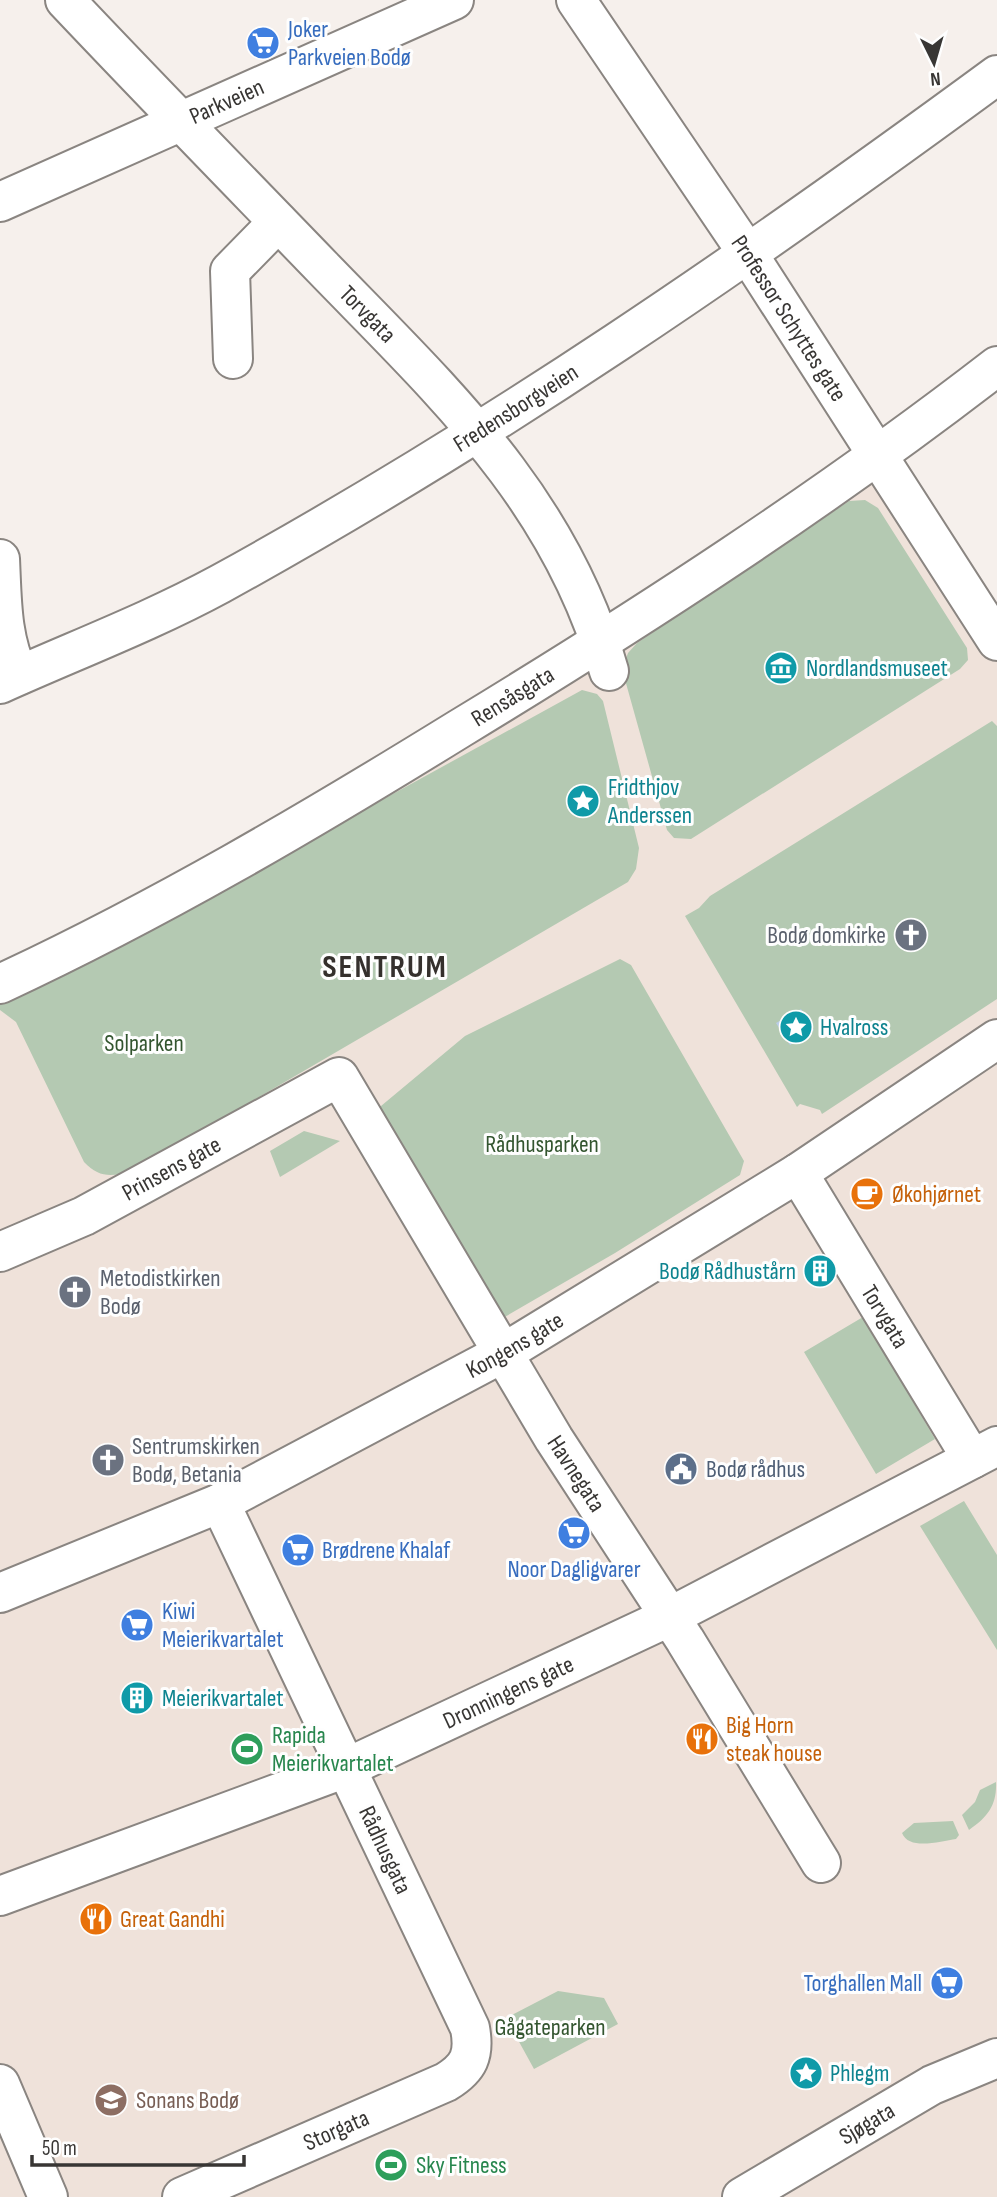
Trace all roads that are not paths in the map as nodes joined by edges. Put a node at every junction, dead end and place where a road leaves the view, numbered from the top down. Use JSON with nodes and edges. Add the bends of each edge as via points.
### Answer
{"nodes":[{"id":1,"x":65,"y":0,"type":"edge"},
{"id":2,"x":454,"y":0,"type":"edge"},
{"id":3,"x":576,"y":0,"type":"edge"},
{"id":4,"x":992,"y":89,"type":"edge"},
{"id":5,"x":180,"y":122,"type":"junction"},
{"id":6,"x":0,"y":202,"type":"edge"},
{"id":7,"x":278,"y":222,"type":"junction"},
{"id":8,"x":748,"y":254,"type":"junction"},
{"id":9,"x":233,"y":359,"type":"dead end"},
{"id":10,"x":997,"y":366,"type":"edge"},
{"id":11,"x":480,"y":432,"type":"junction"},
{"id":12,"x":878,"y":458,"type":"junction"},
{"id":13,"x":0,"y":559,"type":"edge"},
{"id":14,"x":997,"y":641,"type":"edge"},
{"id":15,"x":605,"y":657,"type":"junction"},
{"id":16,"x":9,"y":680,"type":"edge"},
{"id":17,"x":0,"y":984,"type":"edge"},
{"id":18,"x":997,"y":1039,"type":"edge"},
{"id":19,"x":338,"y":1077,"type":"joint"},
{"id":20,"x":798,"y":1173,"type":"junction"},
{"id":21,"x":0,"y":1252,"type":"edge"},
{"id":22,"x":505,"y":1352,"type":"junction"},
{"id":23,"x":985,"y":1453,"type":"edge"},
{"id":24,"x":220,"y":1503,"type":"junction"},
{"id":25,"x":0,"y":1593,"type":"edge"},
{"id":26,"x":669,"y":1617,"type":"junction"},
{"id":27,"x":345,"y":1768,"type":"junction"},
{"id":28,"x":821,"y":1863,"type":"dead end"},
{"id":29,"x":0,"y":1896,"type":"edge"},
{"id":30,"x":473,"y":2047,"type":"joint"},
{"id":31,"x":997,"y":2058,"type":"edge"},
{"id":32,"x":0,"y":2084,"type":"edge"},
{"id":33,"x":48,"y":2197,"type":"edge"},
{"id":34,"x":182,"y":2197,"type":"edge"},
{"id":35,"x":742,"y":2197,"type":"edge"}],
"edges":[{"from":1,"to":5,"type":"street","name":"Torvgata"},
{"from":2,"to":5,"type":"street","name":"Parkveien"},
{"from":3,"to":8,"type":"street","name":"Professor Schyttes gate"},
{"from":4,"to":8,"type":"street","name":"Fredensborgveien"},
{"from":5,"to":6,"type":"street","name":"Parkveien"},
{"from":5,"to":7,"type":"street","name":"Torvgata"},
{"from":7,"to":9,"type":"street","via":[[230,271]]},
{"from":7,"to":11,"type":"street","name":"Torvgata"},
{"from":8,"to":11,"type":"street","name":"Fredensborgveien"},
{"from":8,"to":12,"type":"street","name":"Professor Schyttes gate"},
{"from":10,"to":12,"type":"street","name":"Rensåsgata"},
{"from":11,"to":15,"type":"street","name":"Torvgata","via":[[540,516],[568,565]]},
{"from":11,"to":16,"type":"street","name":"Fredensborgveien","via":[[217,585]]},
{"from":12,"to":14,"type":"street","name":"Professor Schyttes gate"},
{"from":12,"to":15,"type":"street","name":"Rensåsgata"},
{"from":13,"to":16,"type":"street"},
{"from":15,"to":17,"type":"street","name":"Rensåsgata","via":[[226,869]]},
{"from":18,"to":20,"type":"street","name":"Kongens gate"},
{"from":19,"to":21,"type":"street","name":"Prinsens gate","via":[[84,1216]]},
{"from":19,"to":22,"type":"street","name":"Havnegata"},
{"from":20,"to":22,"type":"street","name":"Kongens gate"},
{"from":20,"to":23,"type":"street","name":"Torvgata"},
{"from":22,"to":24,"type":"street","name":"Kongens gate"},
{"from":22,"to":26,"type":"street","name":"Havnegata","via":[[566,1458]]},
{"from":23,"to":26,"type":"street","name":"Dronningens gate"},
{"from":24,"to":25,"type":"street","name":"Kongens gate"},
{"from":24,"to":27,"type":"street","name":"Rådhusgata"},
{"from":26,"to":27,"type":"street","name":"Dronningens gate"},
{"from":26,"to":28,"type":"street","name":"Havnegata"},
{"from":27,"to":29,"type":"street","name":"Dronningens gate"},
{"from":27,"to":30,"type":"street","name":"Rådhusgata","via":[[470,2028]]},
{"from":30,"to":34,"type":"street","name":"Storgata","via":[[469,2063],[446,2082]]},
{"from":31,"to":35,"type":"street","name":"Sjøgata","via":[[932,2085]]},
{"from":32,"to":33,"type":"street"}]}
